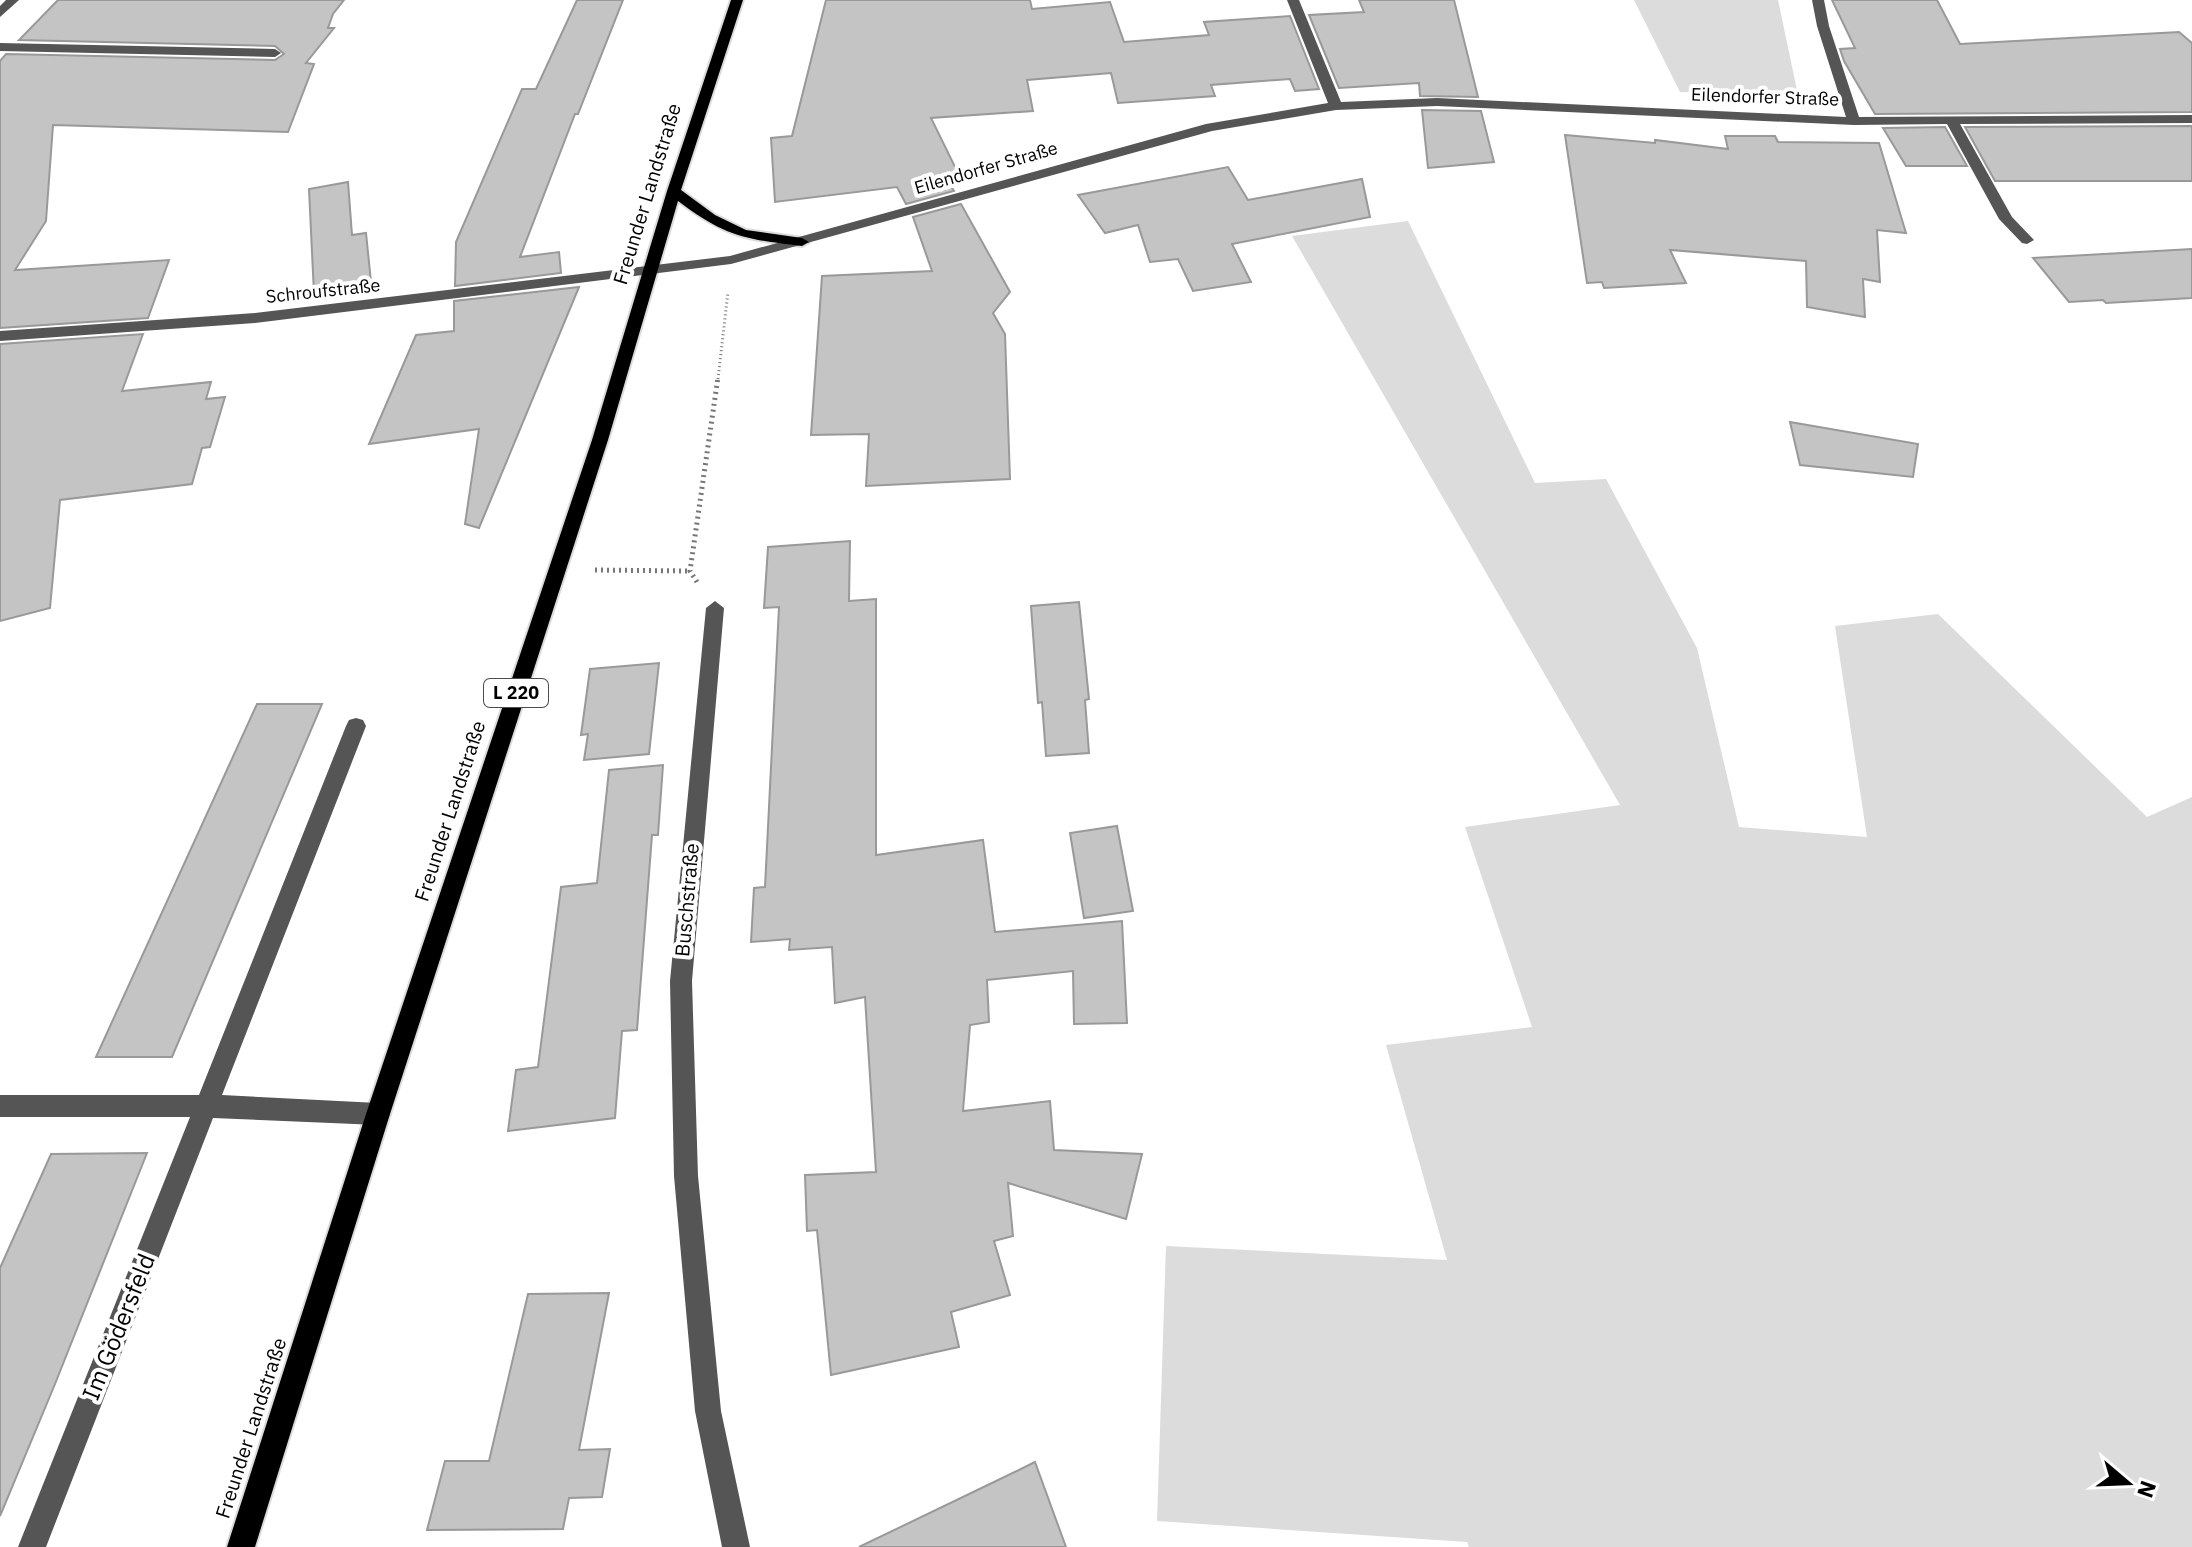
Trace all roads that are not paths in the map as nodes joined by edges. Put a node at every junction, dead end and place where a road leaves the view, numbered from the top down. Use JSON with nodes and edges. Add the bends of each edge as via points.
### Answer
{"nodes":[{"id":1,"x":13,"y":0,"type":"edge"},
{"id":2,"x":737,"y":0,"type":"edge"},
{"id":3,"x":1293,"y":0,"type":"edge"},
{"id":4,"x":1818,"y":0,"type":"edge"},
{"id":5,"x":0,"y":13,"type":"edge"},
{"id":6,"x":0,"y":47,"type":"edge"},
{"id":7,"x":275,"y":53,"type":"dead end"},
{"id":8,"x":1336,"y":106,"type":"junction"},
{"id":9,"x":2192,"y":119,"type":"edge"},
{"id":10,"x":1951,"y":120,"type":"junction"},
{"id":11,"x":1854,"y":121,"type":"junction"},
{"id":12,"x":674,"y":191,"type":"junction"},
{"id":13,"x":2027,"y":240,"type":"dead end"},
{"id":14,"x":802,"y":242,"type":"junction"},
{"id":15,"x":649,"y":271,"type":"junction"},
{"id":16,"x":0,"y":336,"type":"edge"},
{"id":17,"x":715,"y":608,"type":"road end"},
{"id":18,"x":356,"y":726,"type":"dead end"},
{"id":19,"x":0,"y":1106,"type":"edge"},
{"id":20,"x":206,"y":1106,"type":"junction"},
{"id":21,"x":378,"y":1114,"type":"junction"},
{"id":22,"x":32,"y":1547,"type":"edge"},
{"id":23,"x":241,"y":1547,"type":"edge"},
{"id":24,"x":736,"y":1547,"type":"edge"}],
"edges":[{"from":1,"to":5,"type":"street"},
{"from":2,"to":12,"type":"main road","name":"Freunder Landstraße","number":"L 220"},
{"from":3,"to":8,"type":"street"},
{"from":4,"to":11,"type":"street"},
{"from":6,"to":7,"type":"street"},
{"from":8,"to":11,"type":"street","name":"Eilendorfer Straße","via":[[1437,102]]},
{"from":8,"to":14,"type":"street","name":"Eilendorfer Straße","via":[[1211,127]]},
{"from":9,"to":10,"type":"street","name":"Eilendorfer Straße"},
{"from":10,"to":11,"type":"street","name":"Eilendorfer Straße"},
{"from":10,"to":13,"type":"street","via":[[2006,219]]},
{"from":12,"to":14,"type":"main road","via":[[743,234]]},
{"from":12,"to":15,"type":"main road","name":"Freunder Landstraße","number":"L 220"},
{"from":14,"to":15,"type":"street","name":"Eilendorfer Straße","via":[[731,260]]},
{"from":15,"to":16,"type":"street","name":"Schroufstraße","via":[[255,318]]},
{"from":15,"to":21,"type":"main road","name":"Freunder Landstraße","number":"L 220","via":[[620,377]]},
{"from":17,"to":24,"type":"street","name":"Buschstraße","via":[[681,981],[686,1176],[708,1411]]},
{"from":18,"to":20,"type":"street","name":"Im Gödersfeld"},
{"from":19,"to":20,"type":"street"},
{"from":20,"to":21,"type":"street"},
{"from":20,"to":22,"type":"street","name":"Im Gödersfeld"},
{"from":21,"to":23,"type":"main road","name":"Freunder Landstraße","number":"L 220"}]}
